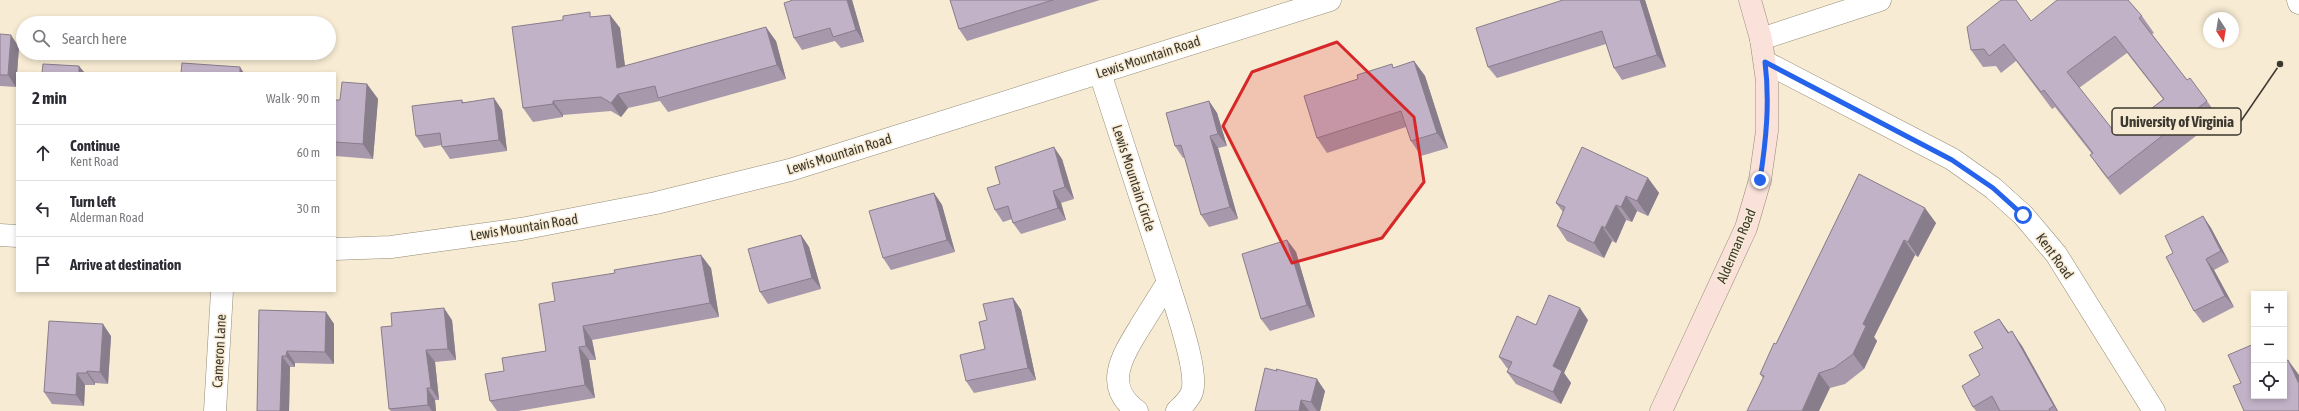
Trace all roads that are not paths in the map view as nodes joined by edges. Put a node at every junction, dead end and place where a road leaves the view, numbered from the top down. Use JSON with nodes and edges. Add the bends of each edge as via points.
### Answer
{"nodes":[{"id":1,"x":1330,"y":0,"type":"edge"},
{"id":2,"x":1750,"y":0,"type":"edge"},
{"id":3,"x":1880,"y":0,"type":"edge"},
{"id":4,"x":2298,"y":0,"type":"edge"},
{"id":5,"x":2299,"y":3,"type":"edge"},
{"id":6,"x":1761,"y":39,"type":"junction"},
{"id":7,"x":1765,"y":62,"type":"junction"},
{"id":8,"x":1100,"y":73,"type":"junction"},
{"id":9,"x":0,"y":235,"type":"edge"},
{"id":10,"x":16,"y":236,"type":"edge"},
{"id":11,"x":336,"y":249,"type":"edge"},
{"id":12,"x":1168,"y":282,"type":"junction"},
{"id":13,"x":222,"y":292,"type":"edge"},
{"id":14,"x":215,"y":411,"type":"edge"},
{"id":15,"x":1137,"y":411,"type":"edge"},
{"id":16,"x":1177,"y":411,"type":"edge"},
{"id":17,"x":1661,"y":411,"type":"edge"},
{"id":18,"x":2154,"y":411,"type":"edge"}],
"edges":[{"from":1,"to":8,"type":"street","name":"Lewis Mountain Road"},
{"from":2,"to":6,"type":"main road","name":"Alderman Road"},
{"from":3,"to":6,"type":"street"},
{"from":4,"to":5,"type":"street"},
{"from":6,"to":7,"type":"main road","name":"Alderman Road"},
{"from":7,"to":17,"type":"main road","name":"Alderman Road","via":[[1767,131],[1760,180],[1746,228]]},
{"from":7,"to":18,"type":"street","name":"Kent Road","via":[[1952,160],[1993,188],[2023,215],[2056,254]]},
{"from":8,"to":11,"type":"street","name":"Lewis Mountain Road","via":[[790,170],[656,204],[513,230],[391,247]]},
{"from":8,"to":12,"type":"street","name":"Lewis Mountain Circle"},
{"from":9,"to":10,"type":"street"},
{"from":12,"to":15,"type":"street","via":[[1122,357],[1118,371],[1119,389],[1129,405]]},
{"from":12,"to":16,"type":"street","name":"Lewis Mountain Circle","via":[[1194,375],[1188,400]]},
{"from":13,"to":14,"type":"street","name":"Cameron Lane"}]}
